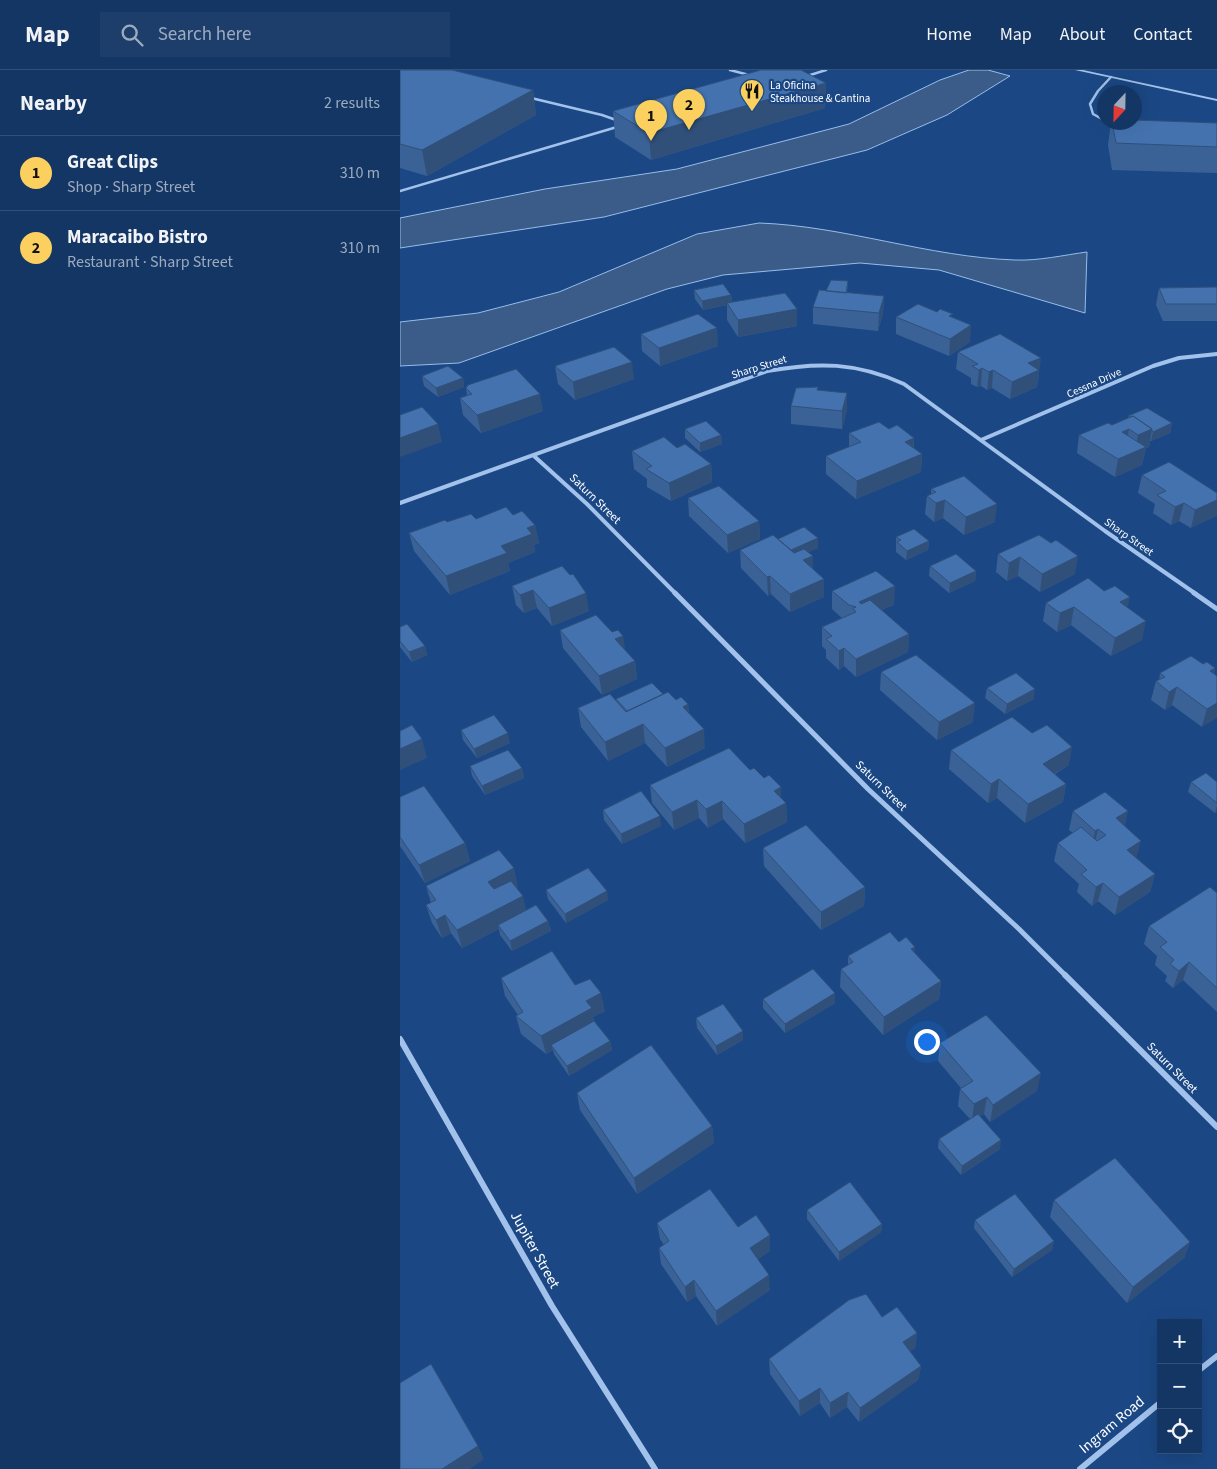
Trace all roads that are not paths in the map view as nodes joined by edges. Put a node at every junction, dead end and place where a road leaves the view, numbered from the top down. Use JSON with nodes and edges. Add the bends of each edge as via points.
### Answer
{"nodes":[{"id":1,"x":730,"y":70,"type":"edge"},
{"id":2,"x":826,"y":70,"type":"edge"},
{"id":3,"x":1077,"y":70,"type":"edge"},
{"id":4,"x":755,"y":77,"type":"edge"},
{"id":5,"x":1111,"y":77,"type":"junction"},
{"id":6,"x":798,"y":78,"type":"edge"},
{"id":7,"x":1104,"y":85,"type":"edge"},
{"id":8,"x":1097,"y":93,"type":"edge"},
{"id":9,"x":523,"y":96,"type":"edge"},
{"id":10,"x":1217,"y":100,"type":"edge"},
{"id":11,"x":1097,"y":116,"type":"edge"},
{"id":12,"x":627,"y":124,"type":"edge"},
{"id":13,"x":618,"y":127,"type":"edge"},
{"id":14,"x":400,"y":191,"type":"edge"},
{"id":15,"x":1217,"y":354,"type":"edge"},
{"id":16,"x":981,"y":440,"type":"junction"},
{"id":17,"x":534,"y":456,"type":"junction"},
{"id":18,"x":400,"y":503,"type":"edge"},
{"id":19,"x":1217,"y":609,"type":"edge"},
{"id":20,"x":400,"y":1039,"type":"edge"},
{"id":21,"x":1217,"y":1127,"type":"edge"},
{"id":22,"x":1217,"y":1356,"type":"edge"},
{"id":23,"x":1202,"y":1369,"type":"edge"},
{"id":24,"x":1157,"y":1405,"type":"edge"},
{"id":25,"x":656,"y":1469,"type":"edge"},
{"id":26,"x":1080,"y":1469,"type":"edge"}],
"edges":[{"from":1,"to":4,"type":"lane"},
{"from":2,"to":6,"type":"lane"},
{"from":3,"to":5,"type":"street"},
{"from":5,"to":7,"type":"lane"},
{"from":5,"to":10,"type":"street"},
{"from":8,"to":11,"type":"lane","via":[[1090,104]]},
{"from":9,"to":12,"type":"lane"},
{"from":13,"to":14,"type":"lane"},
{"from":15,"to":16,"type":"street","name":"Cessna Drive","via":[[1179,358],[1153,366]]},
{"from":16,"to":17,"type":"street","name":"Sharp Street","via":[[888,376],[865,368],[819,363],[767,372]]},
{"from":16,"to":19,"type":"street","name":"Sharp Street"},
{"from":17,"to":18,"type":"street","name":"Sharp Street"},
{"from":17,"to":21,"type":"street","name":"Saturn Street","via":[[587,504],[868,788],[1018,929]]},
{"from":20,"to":25,"type":"street","name":"Jupiter Street","via":[[552,1306]]},
{"from":22,"to":23,"type":"street"},
{"from":24,"to":26,"type":"street","name":"Ingram Road"}]}
